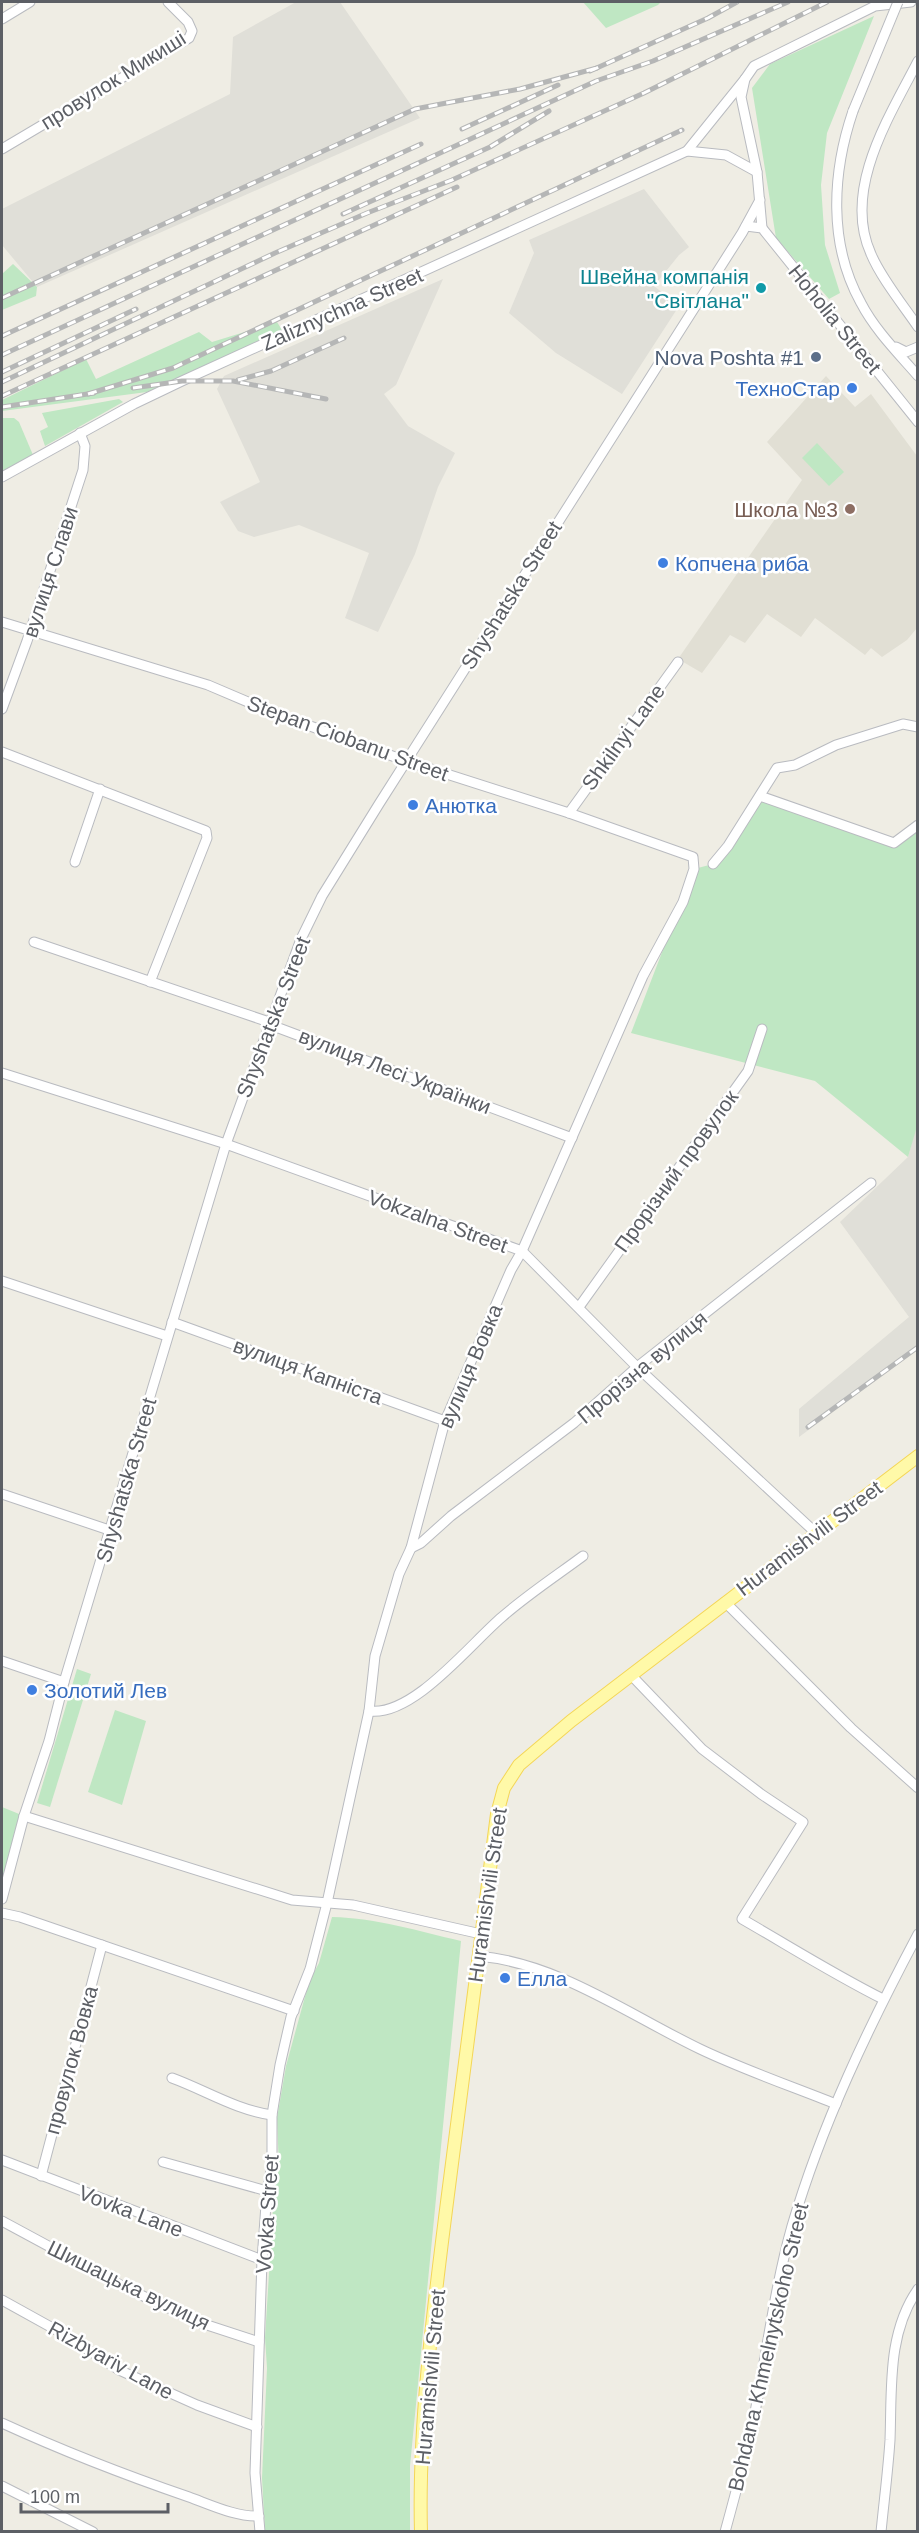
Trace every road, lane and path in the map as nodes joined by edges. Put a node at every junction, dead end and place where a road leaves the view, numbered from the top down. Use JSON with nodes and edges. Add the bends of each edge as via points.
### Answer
{"nodes":[{"id":1,"x":30,"y":2,"type":"edge"},
{"id":2,"x":168,"y":2,"type":"edge"},
{"id":3,"x":898,"y":2,"type":"edge"},
{"id":4,"x":911,"y":2,"type":"edge"},
{"id":5,"x":2,"y":19,"type":"edge"},
{"id":6,"x":918,"y":61,"type":"edge"},
{"id":7,"x":745,"y":79,"type":"junction"},
{"id":8,"x":2,"y":149,"type":"edge"},
{"id":9,"x":687,"y":151,"type":"junction"},
{"id":10,"x":757,"y":172,"type":"junction"},
{"id":11,"x":760,"y":200,"type":"junction"},
{"id":12,"x":746,"y":226,"type":"junction"},
{"id":13,"x":762,"y":228,"type":"junction"},
{"id":14,"x":918,"y":327,"type":"edge"},
{"id":15,"x":890,"y":344,"type":"junction"},
{"id":16,"x":918,"y":347,"type":"edge"},
{"id":17,"x":918,"y":376,"type":"edge"},
{"id":18,"x":918,"y":422,"type":"edge"},
{"id":19,"x":80,"y":433,"type":"junction"},
{"id":20,"x":2,"y":477,"type":"edge"},
{"id":21,"x":2,"y":622,"type":"edge"},
{"id":22,"x":30,"y":631,"type":"junction"},
{"id":23,"x":678,"y":662,"type":"dead end"},
{"id":24,"x":2,"y":709,"type":"edge"},
{"id":25,"x":918,"y":727,"type":"edge"},
{"id":26,"x":2,"y":752,"type":"edge"},
{"id":27,"x":406,"y":761,"type":"junction"},
{"id":28,"x":100,"y":789,"type":"junction"},
{"id":29,"x":760,"y":796,"type":"junction"},
{"id":30,"x":569,"y":813,"type":"junction"},
{"id":31,"x":918,"y":825,"type":"edge"},
{"id":32,"x":693,"y":857,"type":"joint"},
{"id":33,"x":75,"y":862,"type":"dead end"},
{"id":34,"x":713,"y":864,"type":"dead end"},
{"id":35,"x":34,"y":942,"type":"dead end"},
{"id":36,"x":150,"y":982,"type":"junction"},
{"id":37,"x":269,"y":1022,"type":"junction"},
{"id":38,"x":762,"y":1029,"type":"dead end"},
{"id":39,"x":2,"y":1073,"type":"edge"},
{"id":40,"x":572,"y":1138,"type":"junction"},
{"id":41,"x":226,"y":1144,"type":"junction"},
{"id":42,"x":871,"y":1183,"type":"dead end"},
{"id":43,"x":522,"y":1251,"type":"junction"},
{"id":44,"x":2,"y":1281,"type":"edge"},
{"id":45,"x":579,"y":1307,"type":"junction"},
{"id":46,"x":172,"y":1322,"type":"junction"},
{"id":47,"x":167,"y":1336,"type":"junction"},
{"id":48,"x":637,"y":1367,"type":"junction"},
{"id":49,"x":445,"y":1421,"type":"junction"},
{"id":50,"x":918,"y":1456,"type":"edge"},
{"id":51,"x":2,"y":1494,"type":"edge"},
{"id":52,"x":112,"y":1531,"type":"junction"},
{"id":53,"x":817,"y":1534,"type":"junction"},
{"id":54,"x":411,"y":1548,"type":"junction"},
{"id":55,"x":583,"y":1556,"type":"dead end"},
{"id":56,"x":725,"y":1602,"type":"junction"},
{"id":57,"x":2,"y":1661,"type":"edge"},
{"id":58,"x":631,"y":1675,"type":"junction"},
{"id":59,"x":64,"y":1682,"type":"junction"},
{"id":60,"x":369,"y":1711,"type":"junction"},
{"id":61,"x":918,"y":1788,"type":"edge"},
{"id":62,"x":24,"y":1816,"type":"junction"},
{"id":63,"x":2,"y":1899,"type":"edge"},
{"id":64,"x":327,"y":1903,"type":"junction"},
{"id":65,"x":4,"y":1914,"type":"edge"},
{"id":66,"x":481,"y":1934,"type":"junction"},
{"id":67,"x":918,"y":1934,"type":"edge"},
{"id":68,"x":102,"y":1945,"type":"junction"},
{"id":69,"x":478,"y":1956,"type":"junction"},
{"id":70,"x":883,"y":1999,"type":"junction"},
{"id":71,"x":294,"y":2011,"type":"junction"},
{"id":72,"x":172,"y":2078,"type":"dead end"},
{"id":73,"x":836,"y":2104,"type":"junction"},
{"id":74,"x":272,"y":2115,"type":"junction"},
{"id":75,"x":2,"y":2160,"type":"edge"},
{"id":76,"x":163,"y":2162,"type":"dead end"},
{"id":77,"x":41,"y":2176,"type":"junction"},
{"id":78,"x":267,"y":2191,"type":"junction"},
{"id":79,"x":2,"y":2221,"type":"edge"},
{"id":80,"x":262,"y":2259,"type":"junction"},
{"id":81,"x":918,"y":2289,"type":"edge"},
{"id":82,"x":2,"y":2300,"type":"edge"},
{"id":83,"x":259,"y":2342,"type":"junction"},
{"id":84,"x":2,"y":2423,"type":"edge"},
{"id":85,"x":256,"y":2427,"type":"junction"},
{"id":86,"x":2,"y":2486,"type":"edge"},
{"id":87,"x":259,"y":2516,"type":"junction"},
{"id":88,"x":93,"y":2532,"type":"edge"},
{"id":89,"x":260,"y":2532,"type":"edge"},
{"id":90,"x":421,"y":2532,"type":"edge"},
{"id":91,"x":726,"y":2532,"type":"edge"},
{"id":92,"x":881,"y":2532,"type":"edge"}],
"edges":[{"from":1,"to":5,"type":"street"},
{"from":2,"to":8,"type":"street","name":"провулок Микиші","via":[[188,22],[192,31],[189,38]]},
{"from":3,"to":15,"type":"street","name":"Hoholia Street","bridge":true,"via":[[843,140],[836,207],[847,273],[861,304]]},
{"from":4,"to":7,"type":"street","name":"Zaliznychna Street","via":[[875,6],[754,66]]},
{"from":6,"to":14,"type":"street","via":[[875,146],[865,181],[863,211],[864,234],[871,255]]},
{"from":7,"to":9,"type":"street","name":"Zaliznychna Street"},
{"from":7,"to":10,"type":"street","via":[[741,97]]},
{"from":9,"to":10,"type":"street","via":[[726,155]]},
{"from":9,"to":19,"type":"street","name":"Zaliznychna Street","via":[[182,381]]},
{"from":10,"to":11,"type":"street"},
{"from":11,"to":12,"type":"street","name":"Shyshatska Street"},
{"from":11,"to":13,"type":"street"},
{"from":12,"to":13,"type":"street"},
{"from":12,"to":27,"type":"street","name":"Shyshatska Street"},
{"from":13,"to":18,"type":"street","name":"Hoholia Street"},
{"from":15,"to":16,"type":"street","name":"Hoholia Street","via":[[906,352]]},
{"from":15,"to":17,"type":"street","name":"Hoholia Street"},
{"from":19,"to":20,"type":"street","name":"Zaliznychna Street"},
{"from":19,"to":22,"type":"street","name":"вулиця Слави","via":[[85,446],[83,470]]},
{"from":21,"to":22,"type":"street","name":"Stepan Ciobanu Street"},
{"from":22,"to":24,"type":"street","name":"вулиця Слави"},
{"from":22,"to":27,"type":"street","name":"Stepan Ciobanu Street","via":[[208,685]]},
{"from":23,"to":30,"type":"street","name":"Shkilnyi Lane"},
{"from":25,"to":29,"type":"street","via":[[903,724],[836,745],[795,765],[777,768]]},
{"from":26,"to":28,"type":"street"},
{"from":27,"to":30,"type":"street","name":"Stepan Ciobanu Street"},
{"from":27,"to":37,"type":"street","name":"Shyshatska Street","via":[[322,896]]},
{"from":28,"to":33,"type":"street"},
{"from":28,"to":36,"type":"street","via":[[202,828],[207,835]]},
{"from":29,"to":31,"type":"street","via":[[894,843]]},
{"from":29,"to":34,"type":"street"},
{"from":30,"to":32,"type":"street","name":"Stepan Ciobanu Street"},
{"from":32,"to":40,"type":"street","name":"вулиця Вовка","via":[[694,869],[674,923],[643,976]]},
{"from":35,"to":36,"type":"street","name":"вулиця Лесі Українки"},
{"from":36,"to":37,"type":"street","name":"вулиця Лесі Українки"},
{"from":37,"to":40,"type":"street","name":"вулиця Лесі Українки"},
{"from":37,"to":41,"type":"street","name":"Shyshatska Street"},
{"from":38,"to":45,"type":"street","name":"Прорізний провулок","via":[[748,1071]]},
{"from":39,"to":41,"type":"street","name":"Vokzalna Street"},
{"from":40,"to":43,"type":"street","name":"вулиця Вовка"},
{"from":41,"to":43,"type":"street","name":"Vokzalna Street"},
{"from":41,"to":46,"type":"street","name":"Shyshatska Street"},
{"from":42,"to":48,"type":"street","name":"Прорізна вулиця"},
{"from":43,"to":45,"type":"street","name":"Vokzalna Street"},
{"from":43,"to":49,"type":"street","name":"вулиця Вовка"},
{"from":44,"to":47,"type":"street"},
{"from":45,"to":48,"type":"street","name":"Vokzalna Street"},
{"from":46,"to":47,"type":"street","name":"Shyshatska Street"},
{"from":46,"to":49,"type":"street","name":"вулиця Капніста"},
{"from":47,"to":52,"type":"street","name":"Shyshatska Street"},
{"from":48,"to":53,"type":"street","name":"Vokzalna Street"},
{"from":48,"to":54,"type":"street","name":"Прорізна вулиця","via":[[574,1423]]},
{"from":49,"to":54,"type":"street","name":"вулиця Вовка"},
{"from":50,"to":53,"type":"main road","name":"Huramishvili Street"},
{"from":51,"to":52,"type":"street"},
{"from":52,"to":59,"type":"street","name":"Shyshatska Street"},
{"from":53,"to":56,"type":"main road","name":"Huramishvili Street"},
{"from":54,"to":60,"type":"street","name":"вулиця Вовка","via":[[399,1574],[375,1656]]},
{"from":55,"to":60,"type":"street","via":[[501,1617],[431,1686],[389,1709]]},
{"from":56,"to":58,"type":"main road","name":"Huramishvili Street"},
{"from":56,"to":61,"type":"street","via":[[851,1728]]},
{"from":57,"to":59,"type":"street"},
{"from":58,"to":66,"type":"main road","name":"Huramishvili Street","via":[[519,1765],[504,1788]]},
{"from":58,"to":70,"type":"street","via":[[702,1749],[803,1822],[742,1919],[843,1980]]},
{"from":59,"to":62,"type":"street","name":"Shyshatska Street"},
{"from":60,"to":64,"type":"street","name":"вулиця Вовка"},
{"from":62,"to":63,"type":"street","name":"Shyshatska Street"},
{"from":62,"to":64,"type":"street","via":[[292,1900]]},
{"from":64,"to":66,"type":"street","via":[[353,1905]]},
{"from":64,"to":71,"type":"street","name":"Vovka Street","via":[[310,1969]]},
{"from":65,"to":68,"type":"street"},
{"from":66,"to":69,"type":"main road","name":"Huramishvili Street"},
{"from":67,"to":70,"type":"street","name":"Bohdana Khmelnytskoho Street"},
{"from":68,"to":71,"type":"street"},
{"from":68,"to":77,"type":"street","name":"провулок Вовка"},
{"from":69,"to":73,"type":"street","via":[[519,1963],[568,1981],[703,2051]]},
{"from":69,"to":90,"type":"main road","name":"Huramishvili Street","via":[[432,2339]]},
{"from":70,"to":73,"type":"street","name":"Bohdana Khmelnytskoho Street"},
{"from":71,"to":74,"type":"street","name":"Vovka Street"},
{"from":72,"to":74,"type":"street","via":[[236,2105]]},
{"from":73,"to":91,"type":"street","name":"Bohdana Khmelnytskoho Street","via":[[792,2227]]},
{"from":74,"to":78,"type":"street","name":"Vovka Street","via":[[272,2165]]},
{"from":75,"to":77,"type":"street","name":"Vovka Lane"},
{"from":76,"to":78,"type":"street"},
{"from":77,"to":80,"type":"street","name":"Vovka Lane"},
{"from":78,"to":80,"type":"street","name":"Vovka Street"},
{"from":79,"to":83,"type":"street","name":"Шишацька вулиця","via":[[128,2289],[201,2323]]},
{"from":80,"to":83,"type":"street","name":"Vovka Street"},
{"from":81,"to":92,"type":"street","via":[[901,2326],[891,2365],[890,2441]]},
{"from":82,"to":85,"type":"street","name":"Rizbyariv Lane","via":[[120,2370]]},
{"from":83,"to":85,"type":"street","name":"Vovka Street"},
{"from":84,"to":87,"type":"street","via":[[104,2468],[248,2517]]},
{"from":85,"to":87,"type":"street","name":"Vovka Street"},
{"from":86,"to":88,"type":"street"},
{"from":87,"to":89,"type":"street","name":"Vovka Street"}]}
